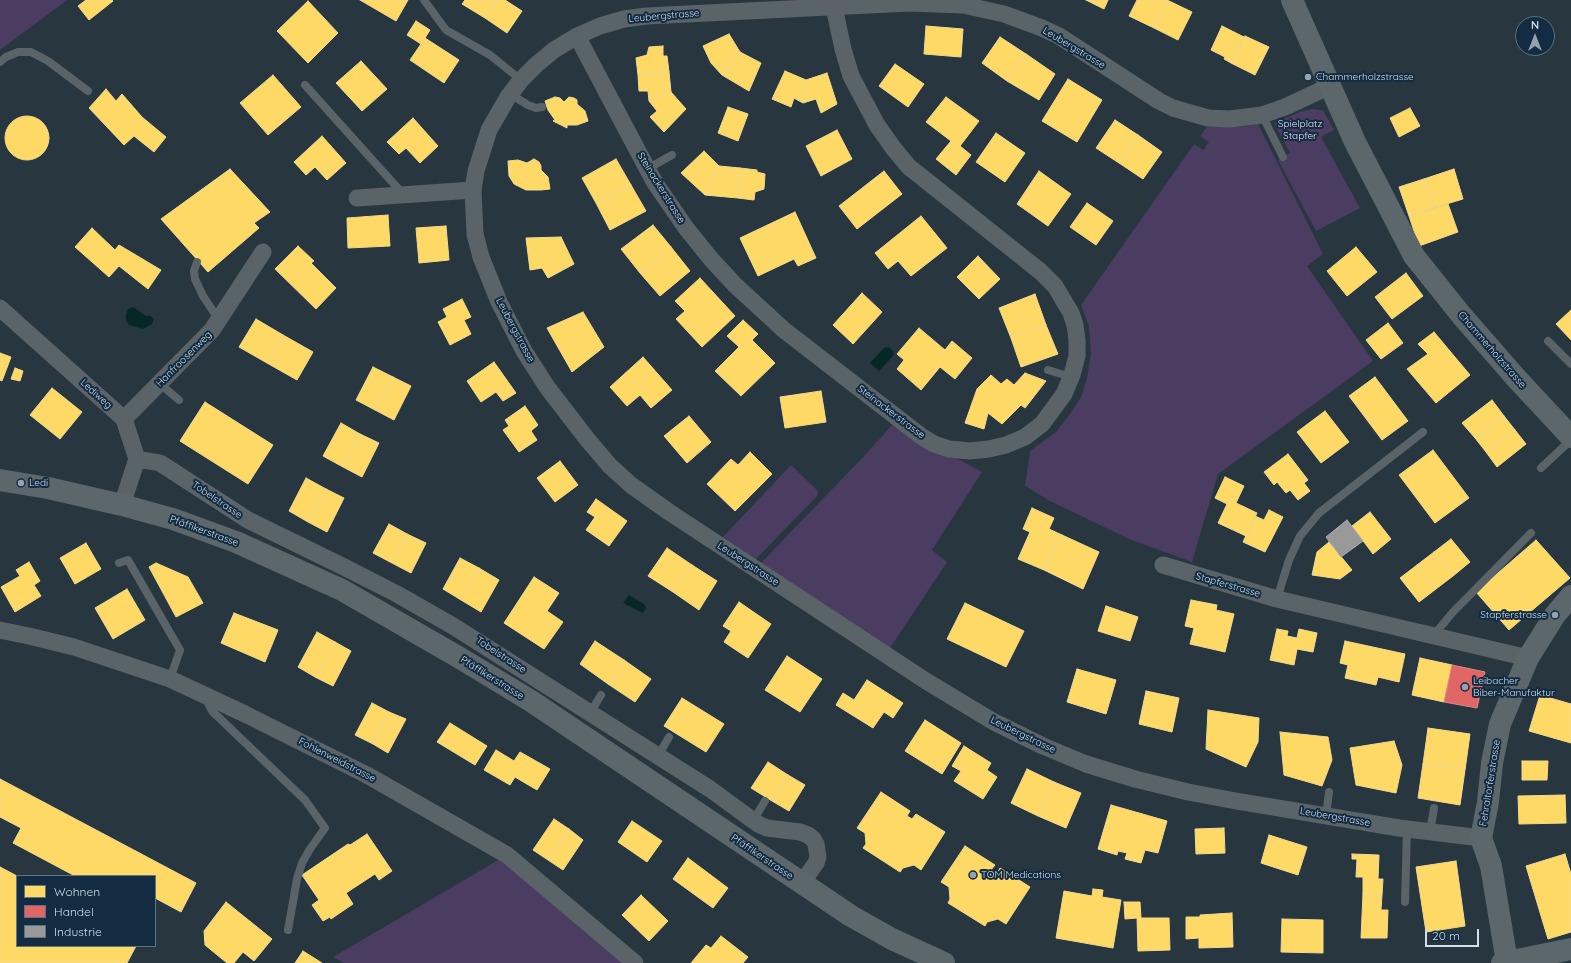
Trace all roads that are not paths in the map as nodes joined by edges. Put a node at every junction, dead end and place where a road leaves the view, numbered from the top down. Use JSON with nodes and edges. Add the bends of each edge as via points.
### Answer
{"nodes":[{"id":1,"x":424,"y":0,"type":"edge"},
{"id":2,"x":1292,"y":0,"type":"edge"},
{"id":3,"x":700,"y":6,"type":"edge"},
{"id":4,"x":834,"y":6,"type":"junction"},
{"id":5,"x":577,"y":36,"type":"junction"},
{"id":6,"x":0,"y":62,"type":"edge"},
{"id":7,"x":521,"y":80,"type":"junction"},
{"id":8,"x":305,"y":85,"type":"dead end"},
{"id":9,"x":1330,"y":86,"type":"junction"},
{"id":10,"x":88,"y":91,"type":"dead end"},
{"id":11,"x":510,"y":94,"type":"junction"},
{"id":12,"x":542,"y":108,"type":"dead end"},
{"id":13,"x":1262,"y":115,"type":"junction"},
{"id":14,"x":672,"y":155,"type":"dead end"},
{"id":15,"x":1283,"y":157,"type":"dead end"},
{"id":16,"x":647,"y":169,"type":"junction"},
{"id":17,"x":473,"y":190,"type":"junction"},
{"id":18,"x":403,"y":195,"type":"junction"},
{"id":19,"x":357,"y":198,"type":"dead end"},
{"id":20,"x":263,"y":252,"type":"dead end"},
{"id":21,"x":197,"y":262,"type":"dead end"},
{"id":22,"x":0,"y":308,"type":"edge"},
{"id":23,"x":218,"y":320,"type":"junction"},
{"id":24,"x":1548,"y":342,"type":"dead end"},
{"id":25,"x":1571,"y":364,"type":"edge"},
{"id":26,"x":1048,"y":370,"type":"dead end"},
{"id":27,"x":1072,"y":377,"type":"junction"},
{"id":28,"x":159,"y":383,"type":"junction"},
{"id":29,"x":179,"y":400,"type":"dead end"},
{"id":30,"x":124,"y":419,"type":"junction"},
{"id":31,"x":1423,"y":432,"type":"dead end"},
{"id":32,"x":1568,"y":433,"type":"edge"},
{"id":33,"x":137,"y":459,"type":"junction"},
{"id":34,"x":1540,"y":468,"type":"dead end"},
{"id":35,"x":0,"y":480,"type":"edge"},
{"id":36,"x":122,"y":505,"type":"junction"},
{"id":37,"x":1531,"y":533,"type":"dead end"},
{"id":38,"x":119,"y":563,"type":"dead end"},
{"id":39,"x":1163,"y":565,"type":"dead end"},
{"id":40,"x":1571,"y":596,"type":"edge"},
{"id":41,"x":1277,"y":599,"type":"junction"},
{"id":42,"x":0,"y":630,"type":"edge"},
{"id":43,"x":1433,"y":636,"type":"junction"},
{"id":44,"x":1528,"y":658,"type":"junction"},
{"id":45,"x":170,"y":679,"type":"junction"},
{"id":46,"x":204,"y":694,"type":"junction"},
{"id":47,"x":600,"y":695,"type":"dead end"},
{"id":48,"x":590,"y":713,"type":"junction"},
{"id":49,"x":669,"y":737,"type":"dead end"},
{"id":50,"x":658,"y":756,"type":"junction"},
{"id":51,"x":1329,"y":792,"type":"dead end"},
{"id":52,"x":765,"y":801,"type":"dead end"},
{"id":53,"x":1434,"y":808,"type":"dead end"},
{"id":54,"x":1326,"y":816,"type":"junction"},
{"id":55,"x":753,"y":821,"type":"junction"},
{"id":56,"x":1407,"y":829,"type":"junction"},
{"id":57,"x":1430,"y":832,"type":"junction"},
{"id":58,"x":1481,"y":838,"type":"junction"},
{"id":59,"x":802,"y":883,"type":"junction"},
{"id":60,"x":1405,"y":902,"type":"dead end"},
{"id":61,"x":288,"y":930,"type":"dead end"},
{"id":62,"x":1571,"y":949,"type":"edge"},
{"id":63,"x":1505,"y":962,"type":"edge"},
{"id":64,"x":635,"y":963,"type":"edge"},
{"id":65,"x":944,"y":963,"type":"edge"}],
"edges":[{"from":1,"to":7,"type":"lane","via":[[446,30],[490,55]]},
{"from":2,"to":9,"type":"main road","name":"Chammerholzstrasse"},
{"from":3,"to":4,"type":"street","name":"Leubergstrasse"},
{"from":3,"to":5,"type":"street","name":"Leubergstrasse","via":[[624,19]]},
{"from":4,"to":13,"type":"street","name":"Leubergstrasse","via":[[934,3],[985,9],[1024,20],[1054,34],[1173,108],[1208,118],[1230,119]]},
{"from":4,"to":27,"type":"street","name":"Steinackerstrasse","via":[[851,76],[877,125],[894,149],[909,167],[1042,272],[1064,299],[1075,324],[1077,340],[1077,356]]},
{"from":5,"to":7,"type":"street","name":"Leubergstrasse","via":[[554,50]]},
{"from":5,"to":16,"type":"street","name":"Steinackerstrasse"},
{"from":6,"to":10,"type":"lane","via":[[18,52],[31,52],[48,61]]},
{"from":7,"to":11,"type":"street","name":"Leubergstrasse"},
{"from":8,"to":18,"type":"lane"},
{"from":9,"to":13,"type":"street","name":"Leubergstrasse"},
{"from":9,"to":32,"type":"main road","name":"Chammerholzstrasse","via":[[1355,142],[1414,256],[1462,316]]},
{"from":11,"to":12,"type":"lane","via":[[528,105]]},
{"from":11,"to":17,"type":"street","name":"Leubergstrasse","via":[[489,130]]},
{"from":13,"to":15,"type":"lane"},
{"from":14,"to":16,"type":"lane"},
{"from":16,"to":27,"type":"street","name":"Steinackerstrasse","via":[[686,228],[735,285],[784,330],[896,418],[934,444],[949,449],[970,451],[1006,445],[1025,437],[1042,424],[1054,410]]},
{"from":17,"to":18,"type":"street"},
{"from":17,"to":54,"type":"street","name":"Leubergstrasse","via":[[475,234],[481,257],[499,302],[524,351],[547,387],[587,439],[610,466],[631,485],[926,681],[994,722],[1043,746],[1086,764],[1150,783]]},
{"from":18,"to":19,"type":"street"},
{"from":20,"to":23,"type":"street","name":"Hanfroosenweg"},
{"from":21,"to":23,"type":"lane","via":[[195,280]]},
{"from":22,"to":30,"type":"street","name":"Lediweg"},
{"from":23,"to":28,"type":"street","name":"Hanfroosenweg","via":[[212,330]]},
{"from":24,"to":25,"type":"lane"},
{"from":26,"to":27,"type":"lane"},
{"from":28,"to":29,"type":"lane"},
{"from":28,"to":30,"type":"street","name":"Hanfroosenweg"},
{"from":30,"to":33,"type":"street"},
{"from":31,"to":41,"type":"lane","via":[[1319,513],[1300,536],[1288,560]]},
{"from":32,"to":34,"type":"lane"},
{"from":33,"to":36,"type":"street"},
{"from":33,"to":48,"type":"street","name":"Tobelstrasse","via":[[160,463],[248,520],[397,594],[473,637]]},
{"from":35,"to":36,"type":"main road","name":"Pfäffikerstrasse"},
{"from":36,"to":59,"type":"main road","name":"Pfäffikerstrasse","via":[[173,519],[236,542],[342,590],[531,702]]},
{"from":37,"to":43,"type":"lane"},
{"from":38,"to":45,"type":"lane","via":[[128,560],[180,650]]},
{"from":39,"to":41,"type":"street","name":"Stapferstrasse"},
{"from":40,"to":44,"type":"main road","name":"Fehraltorferstrasse","via":[[1555,615]]},
{"from":41,"to":43,"type":"street","name":"Stapferstrasse"},
{"from":42,"to":45,"type":"street","name":"Fohlenweidstrasse","via":[[74,647]]},
{"from":43,"to":44,"type":"street","name":"Stapferstrasse"},
{"from":44,"to":58,"type":"main road","name":"Fehraltorferstrasse","via":[[1500,724]]},
{"from":45,"to":46,"type":"street","name":"Fohlenweidstrasse"},
{"from":46,"to":61,"type":"lane","via":[[212,711],[305,800],[325,828],[302,864]]},
{"from":46,"to":64,"type":"street","name":"Fohlenweidstrasse","via":[[367,775],[507,855]]},
{"from":47,"to":48,"type":"lane"},
{"from":48,"to":50,"type":"street","name":"Tobelstrasse"},
{"from":49,"to":50,"type":"lane"},
{"from":50,"to":55,"type":"street","name":"Tobelstrasse","via":[[710,789]]},
{"from":51,"to":54,"type":"lane"},
{"from":52,"to":55,"type":"lane"},
{"from":53,"to":57,"type":"lane"},
{"from":54,"to":56,"type":"street","name":"Leubergstrasse"},
{"from":55,"to":59,"type":"street","name":"Tobelstrasse","via":[[767,828],[800,832],[813,839],[818,857]]},
{"from":56,"to":57,"type":"street","name":"Leubergstrasse"},
{"from":56,"to":60,"type":"lane"},
{"from":57,"to":58,"type":"street","name":"Leubergstrasse"},
{"from":58,"to":63,"type":"main road","name":"Fehraltorferstrasse","via":[[1491,866]]},
{"from":59,"to":65,"type":"main road","name":"Pfäffikerstrasse","via":[[851,916],[892,939]]},
{"from":62,"to":63,"type":"main road"}]}
